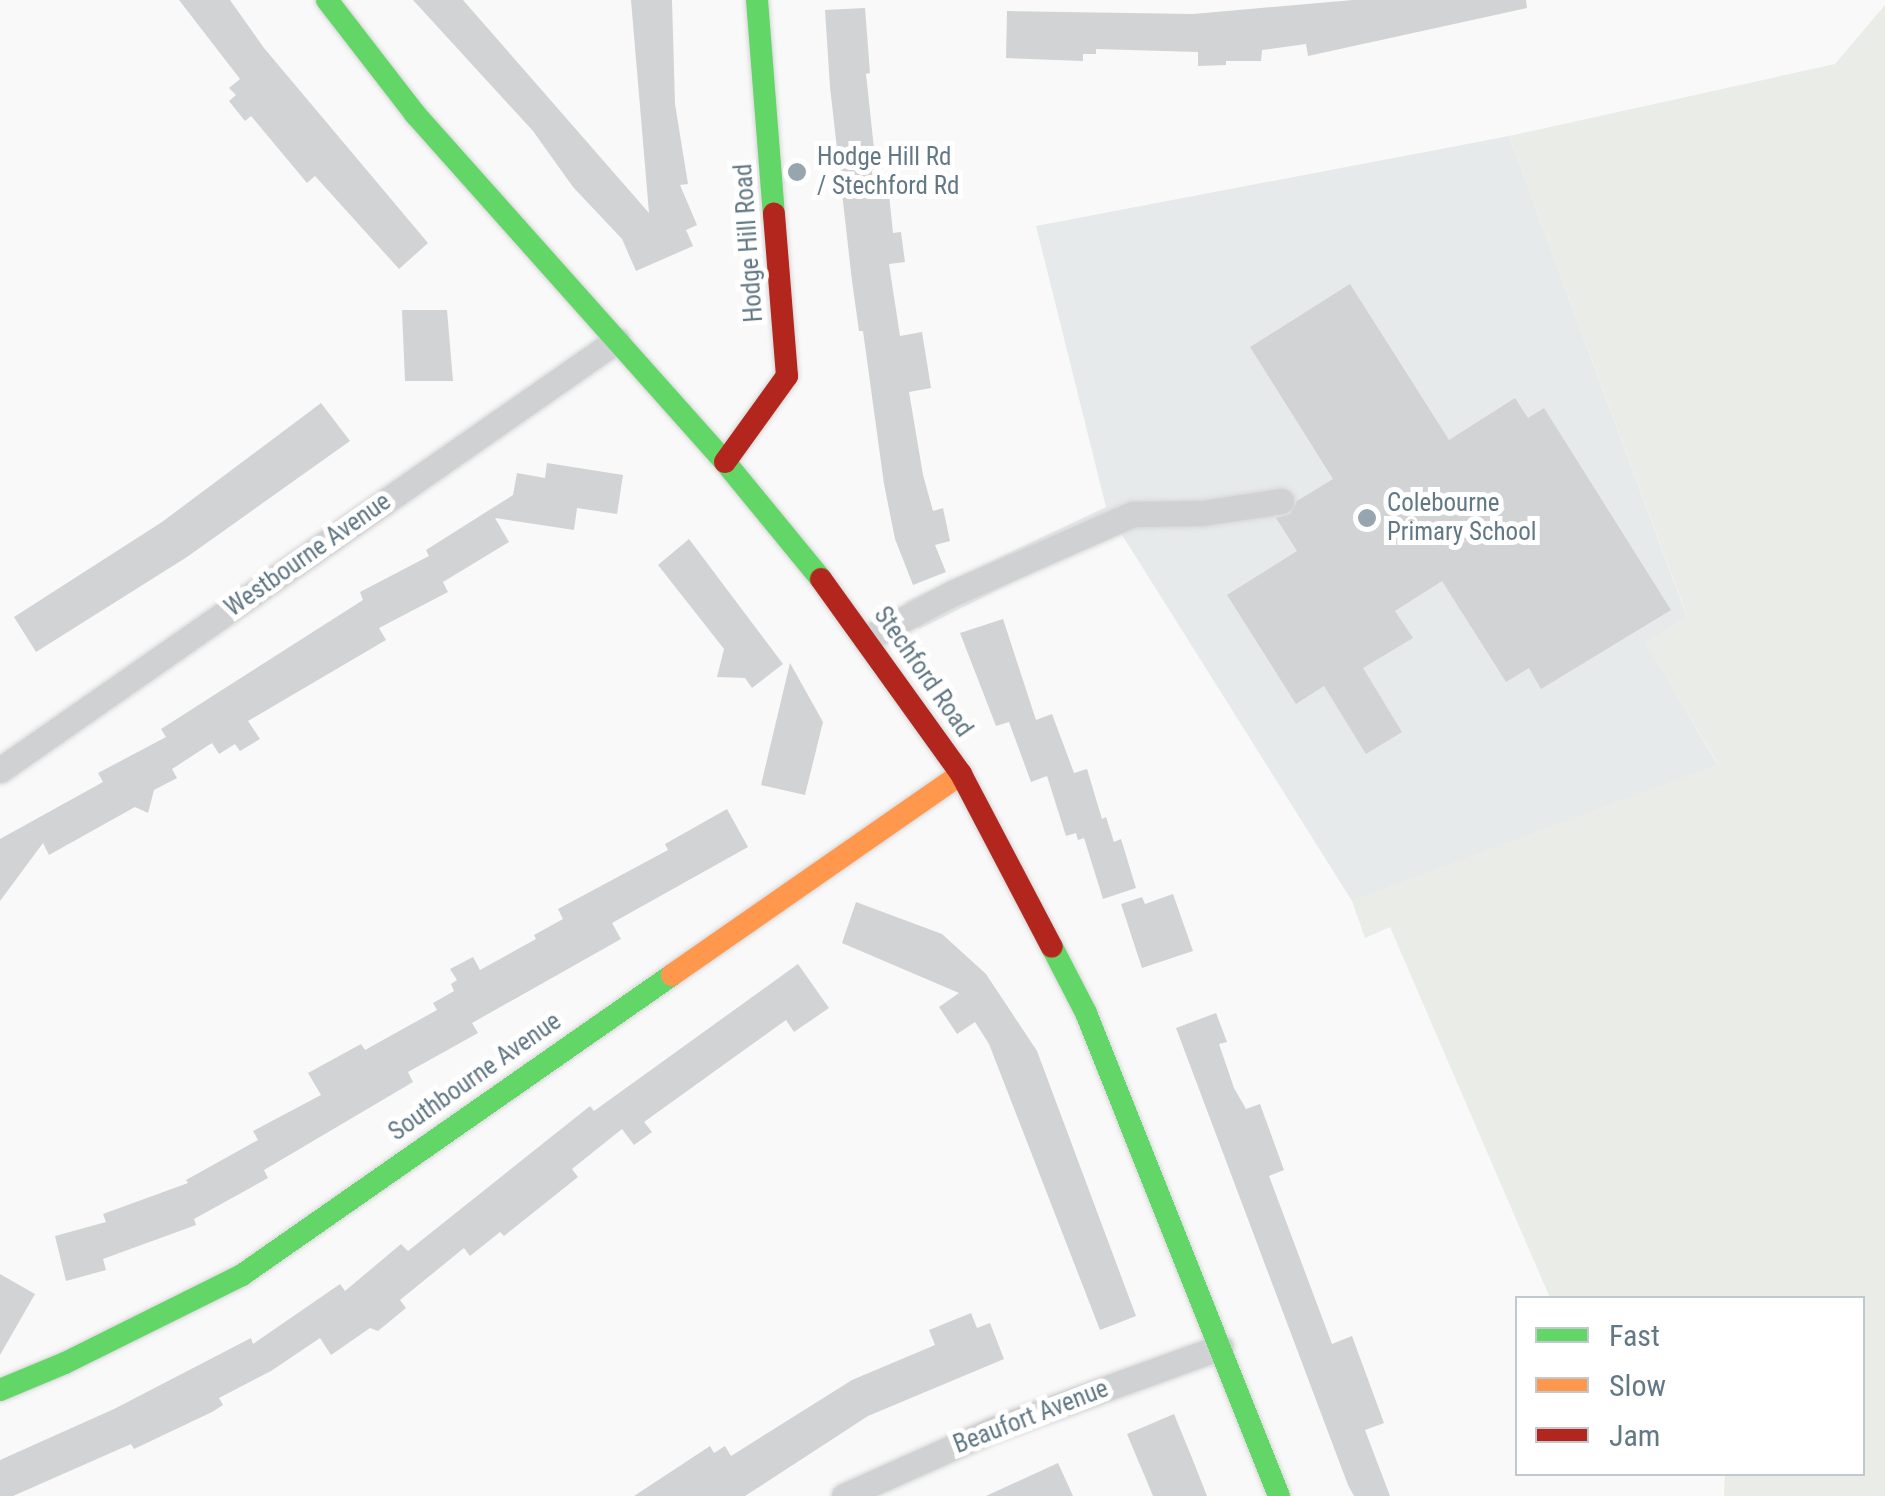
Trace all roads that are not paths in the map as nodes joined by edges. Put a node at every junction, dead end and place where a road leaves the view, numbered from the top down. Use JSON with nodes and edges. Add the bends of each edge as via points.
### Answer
{"nodes":[{"id":1,"x":327,"y":0,"type":"edge"},
{"id":2,"x":758,"y":0,"type":"edge"},
{"id":3,"x":617,"y":340,"type":"junction"},
{"id":4,"x":725,"y":462,"type":"junction"},
{"id":5,"x":1281,"y":501,"type":"dead end"},
{"id":6,"x":866,"y":639,"type":"junction"},
{"id":7,"x":0,"y":770,"type":"edge"},
{"id":8,"x":961,"y":774,"type":"junction"},
{"id":9,"x":1221,"y":1346,"type":"junction"},
{"id":10,"x":0,"y":1390,"type":"edge"},
{"id":11,"x":844,"y":1496,"type":"edge"},
{"id":12,"x":1280,"y":1496,"type":"edge"}],
"edges":[{"from":1,"to":3,"type":"main road","name":"Stechford Road","via":[[415,114]]},
{"from":2,"to":4,"type":"main road","name":"Hodge Hill Road","via":[[787,376]]},
{"from":3,"to":4,"type":"main road","name":"Stechford Road"},
{"from":3,"to":7,"type":"street","name":"Westbourne Avenue"},
{"from":4,"to":6,"type":"main road","name":"Stechford Road"},
{"from":5,"to":6,"type":"street","via":[[1202,513],[1133,514]]},
{"from":6,"to":8,"type":"main road","name":"Stechford Road"},
{"from":8,"to":9,"type":"main road","name":"Stechford Road","via":[[1086,1013]]},
{"from":8,"to":10,"type":"main road","name":"Southbourne Avenue","via":[[242,1275]]},
{"from":9,"to":11,"type":"street","name":"Beaufort Avenue","via":[[976,1436]]},
{"from":9,"to":12,"type":"main road","name":"Stechford Road"}]}
